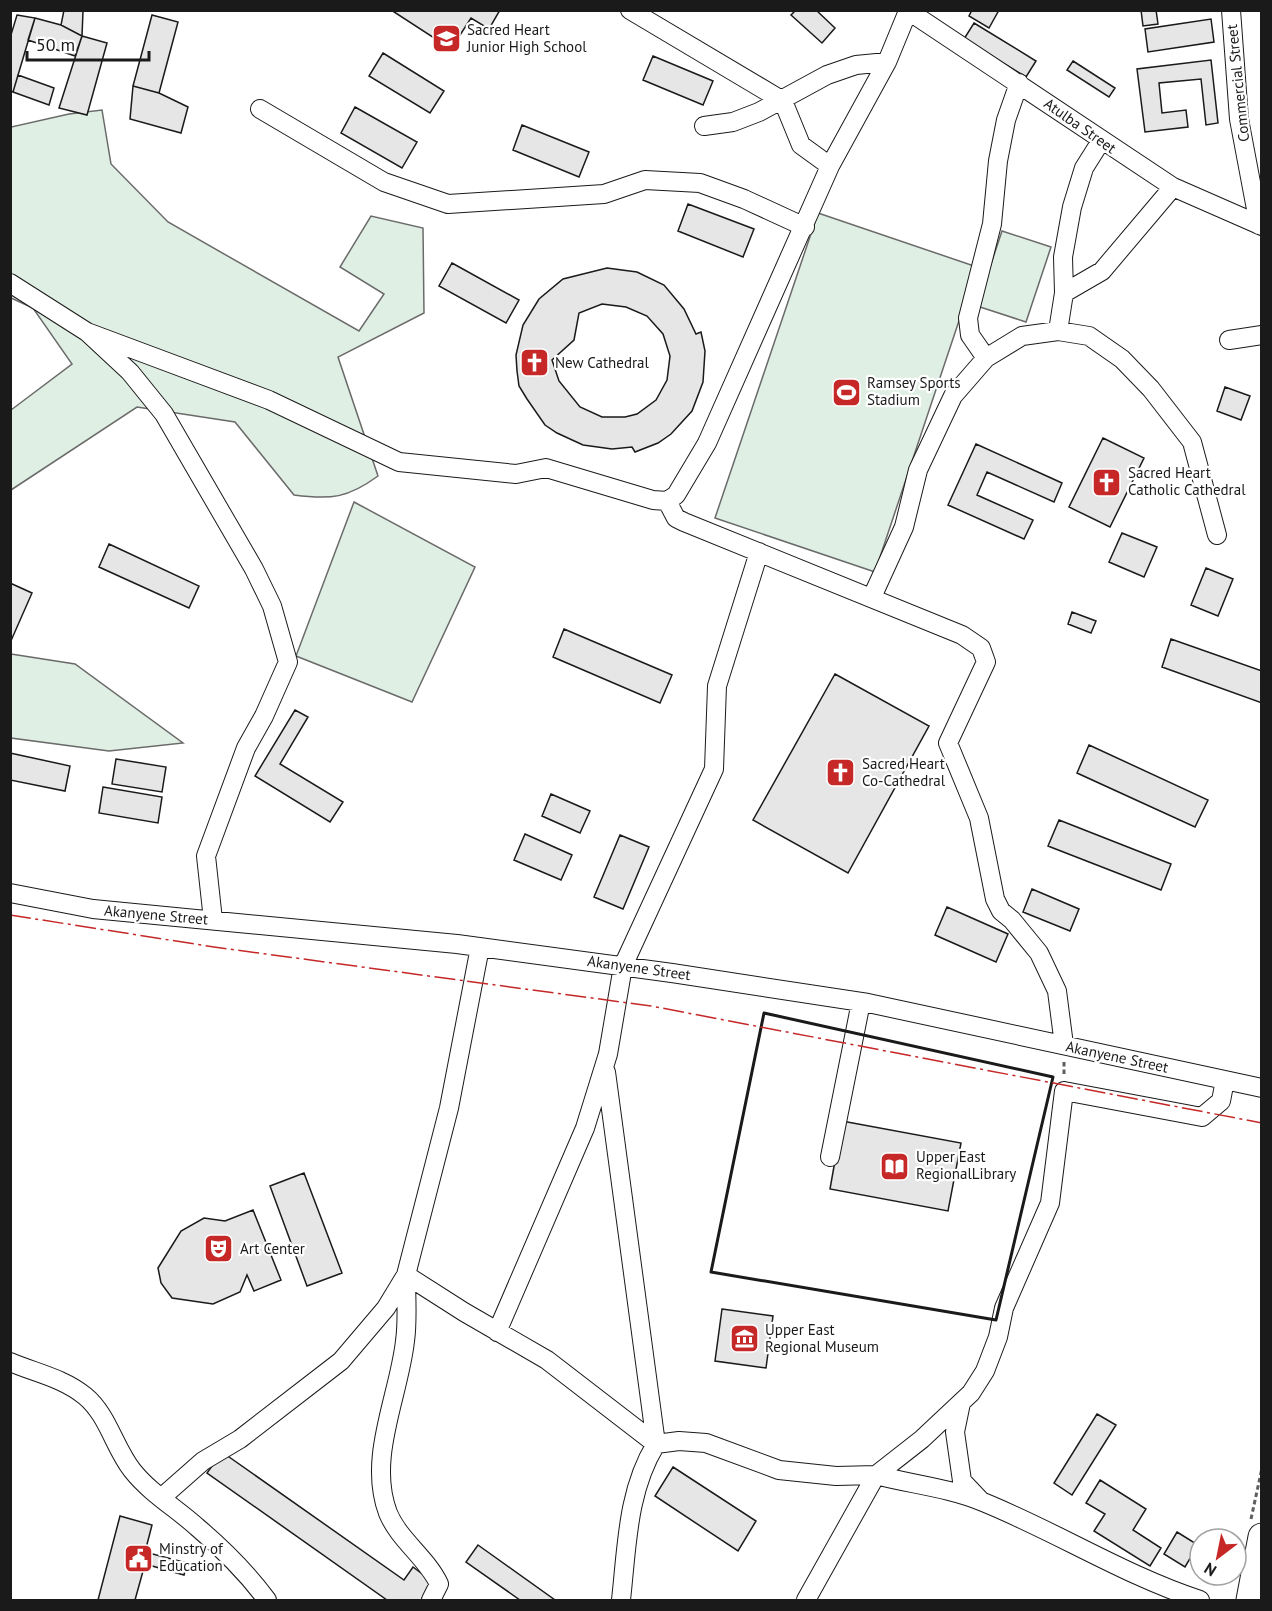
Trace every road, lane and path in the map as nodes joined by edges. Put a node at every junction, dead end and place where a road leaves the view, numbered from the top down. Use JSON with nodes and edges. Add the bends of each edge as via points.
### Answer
{"nodes":[{"id":1,"x":630,"y":10,"type":"edge"},
{"id":2,"x":1231,"y":10,"type":"edge"},
{"id":3,"x":908,"y":11,"type":"edge"},
{"id":4,"x":887,"y":62,"type":"junction"},
{"id":5,"x":1019,"y":83,"type":"junction"},
{"id":6,"x":783,"y":101,"type":"junction"},
{"id":7,"x":260,"y":109,"type":"dead end"},
{"id":8,"x":704,"y":126,"type":"dead end"},
{"id":9,"x":1101,"y":141,"type":"junction"},
{"id":10,"x":830,"y":166,"type":"junction"},
{"id":11,"x":1173,"y":187,"type":"junction"},
{"id":12,"x":1260,"y":226,"type":"edge"},
{"id":13,"x":805,"y":227,"type":"junction"},
{"id":14,"x":10,"y":283,"type":"edge"},
{"id":15,"x":1064,"y":293,"type":"junction"},
{"id":16,"x":1058,"y":331,"type":"junction"},
{"id":17,"x":87,"y":333,"type":"junction"},
{"id":18,"x":1262,"y":335,"type":"edge"},
{"id":19,"x":1229,"y":340,"type":"dead end"},
{"id":20,"x":986,"y":358,"type":"junction"},
{"id":21,"x":667,"y":501,"type":"junction"},
{"id":22,"x":1216,"y":535,"type":"dead end"},
{"id":23,"x":759,"y":552,"type":"junction"},
{"id":24,"x":872,"y":597,"type":"junction"},
{"id":25,"x":10,"y":893,"type":"edge"},
{"id":26,"x":213,"y":920,"type":"junction"},
{"id":27,"x":480,"y":947,"type":"junction"},
{"id":28,"x":623,"y":966,"type":"junction"},
{"id":29,"x":861,"y":1002,"type":"junction"},
{"id":30,"x":1064,"y":1045,"type":"junction"},
{"id":31,"x":605,"y":1064,"type":"junction"},
{"id":32,"x":1225,"y":1080,"type":"junction"},
{"id":33,"x":1262,"y":1088,"type":"edge"},
{"id":34,"x":1064,"y":1091,"type":"junction"},
{"id":35,"x":830,"y":1157,"type":"dead end"},
{"id":36,"x":406,"y":1275,"type":"junction"},
{"id":37,"x":497,"y":1332,"type":"junction"},
{"id":38,"x":10,"y":1362,"type":"edge"},
{"id":39,"x":961,"y":1403,"type":"junction"},
{"id":40,"x":656,"y":1444,"type":"junction"},
{"id":41,"x":876,"y":1475,"type":"junction"},
{"id":42,"x":161,"y":1498,"type":"junction"},
{"id":43,"x":980,"y":1500,"type":"junction"},
{"id":44,"x":1262,"y":1537,"type":"edge"},
{"id":45,"x":1163,"y":1595,"type":"edge"},
{"id":46,"x":267,"y":1600,"type":"edge"},
{"id":47,"x":431,"y":1600,"type":"edge"},
{"id":48,"x":621,"y":1600,"type":"edge"},
{"id":49,"x":806,"y":1600,"type":"edge"},
{"id":50,"x":1200,"y":1600,"type":"edge"},
{"id":51,"x":1250,"y":1600,"type":"edge"}],
"edges":[{"from":1,"to":6,"type":"street"},
{"from":2,"to":12,"type":"street","name":"Commercial Street","via":[[1239,119]]},
{"from":3,"to":4,"type":"street"},
{"from":3,"to":5,"type":"street","name":"Atulba Street"},
{"from":4,"to":6,"type":"street","via":[[856,64],[827,75]]},
{"from":4,"to":10,"type":"street"},
{"from":5,"to":9,"type":"street","name":"Atulba Street"},
{"from":5,"to":20,"type":"street","via":[[1006,120],[992,224],[968,318],[970,335]]},
{"from":6,"to":8,"type":"street","via":[[732,122]]},
{"from":6,"to":10,"type":"street","via":[[801,145]]},
{"from":7,"to":13,"type":"street","via":[[384,182],[448,204],[604,194],[645,180],[700,183]]},
{"from":9,"to":11,"type":"street","name":"Atulba Street"},
{"from":9,"to":15,"type":"street","via":[[1084,168],[1072,207],[1063,257]]},
{"from":10,"to":13,"type":"street"},
{"from":11,"to":12,"type":"street","name":"Atulba Street"},
{"from":11,"to":15,"type":"street","via":[[1102,271]]},
{"from":13,"to":21,"type":"street","via":[[707,443],[676,495]]},
{"from":14,"to":17,"type":"street"},
{"from":15,"to":16,"type":"street"},
{"from":16,"to":20,"type":"street","via":[[1022,336]]},
{"from":16,"to":22,"type":"street","via":[[1089,336],[1122,359],[1165,407],[1192,442]]},
{"from":17,"to":21,"type":"street","via":[[269,400],[399,462],[516,474],[546,468]]},
{"from":17,"to":26,"type":"street","via":[[130,372],[164,414],[254,569],[272,606],[288,662],[246,748],[206,856]]},
{"from":18,"to":19,"type":"street"},
{"from":20,"to":24,"type":"street","via":[[953,396],[918,470],[904,527]]},
{"from":21,"to":23,"type":"street","via":[[676,518]]},
{"from":23,"to":24,"type":"street"},
{"from":23,"to":28,"type":"street","via":[[717,686],[714,769]]},
{"from":24,"to":30,"type":"street","via":[[962,635],[981,648],[986,662],[948,743],[979,818],[994,899],[1039,953],[1058,991]]},
{"from":25,"to":26,"type":"street","name":"Akanyene Street","via":[[93,909]]},
{"from":26,"to":27,"type":"street","name":"Akanyene Street"},
{"from":27,"to":28,"type":"street","name":"Akanyene Street"},
{"from":27,"to":36,"type":"street","via":[[449,1108]]},
{"from":28,"to":29,"type":"street","name":"Akanyene Street"},
{"from":28,"to":31,"type":"street"},
{"from":29,"to":30,"type":"street","name":"Akanyene Street"},
{"from":29,"to":35,"type":"street"},
{"from":30,"to":32,"type":"street","name":"Akanyene Street"},
{"from":30,"to":34,"type":"path"},
{"from":31,"to":37,"type":"street","via":[[585,1128]]},
{"from":31,"to":40,"type":"street"},
{"from":32,"to":33,"type":"street","name":"Akanyene Street"},
{"from":32,"to":34,"type":"street","via":[[1221,1101],[1202,1117]]},
{"from":34,"to":39,"type":"street","via":[[1050,1203],[1004,1308],[985,1371]]},
{"from":36,"to":37,"type":"street"},
{"from":36,"to":42,"type":"street","via":[[386,1308],[341,1361],[240,1439],[202,1461]]},
{"from":36,"to":47,"type":"street","via":[[406,1341],[380,1469],[388,1514],[439,1584]]},
{"from":37,"to":40,"type":"street","via":[[547,1360]]},
{"from":38,"to":42,"type":"street","via":[[43,1373],[85,1396],[97,1408],[131,1469]]},
{"from":39,"to":41,"type":"street"},
{"from":39,"to":43,"type":"street","via":[[955,1432],[962,1482]]},
{"from":40,"to":41,"type":"street","via":[[706,1443],[779,1470],[836,1476]]},
{"from":40,"to":48,"type":"street","via":[[636,1487]]},
{"from":41,"to":43,"type":"street"},
{"from":41,"to":49,"type":"street"},
{"from":42,"to":46,"type":"street","via":[[232,1560]]},
{"from":43,"to":45,"type":"street","via":[[1054,1533]]},
{"from":44,"to":51,"type":"highway"},
{"from":45,"to":50,"type":"street"}]}
